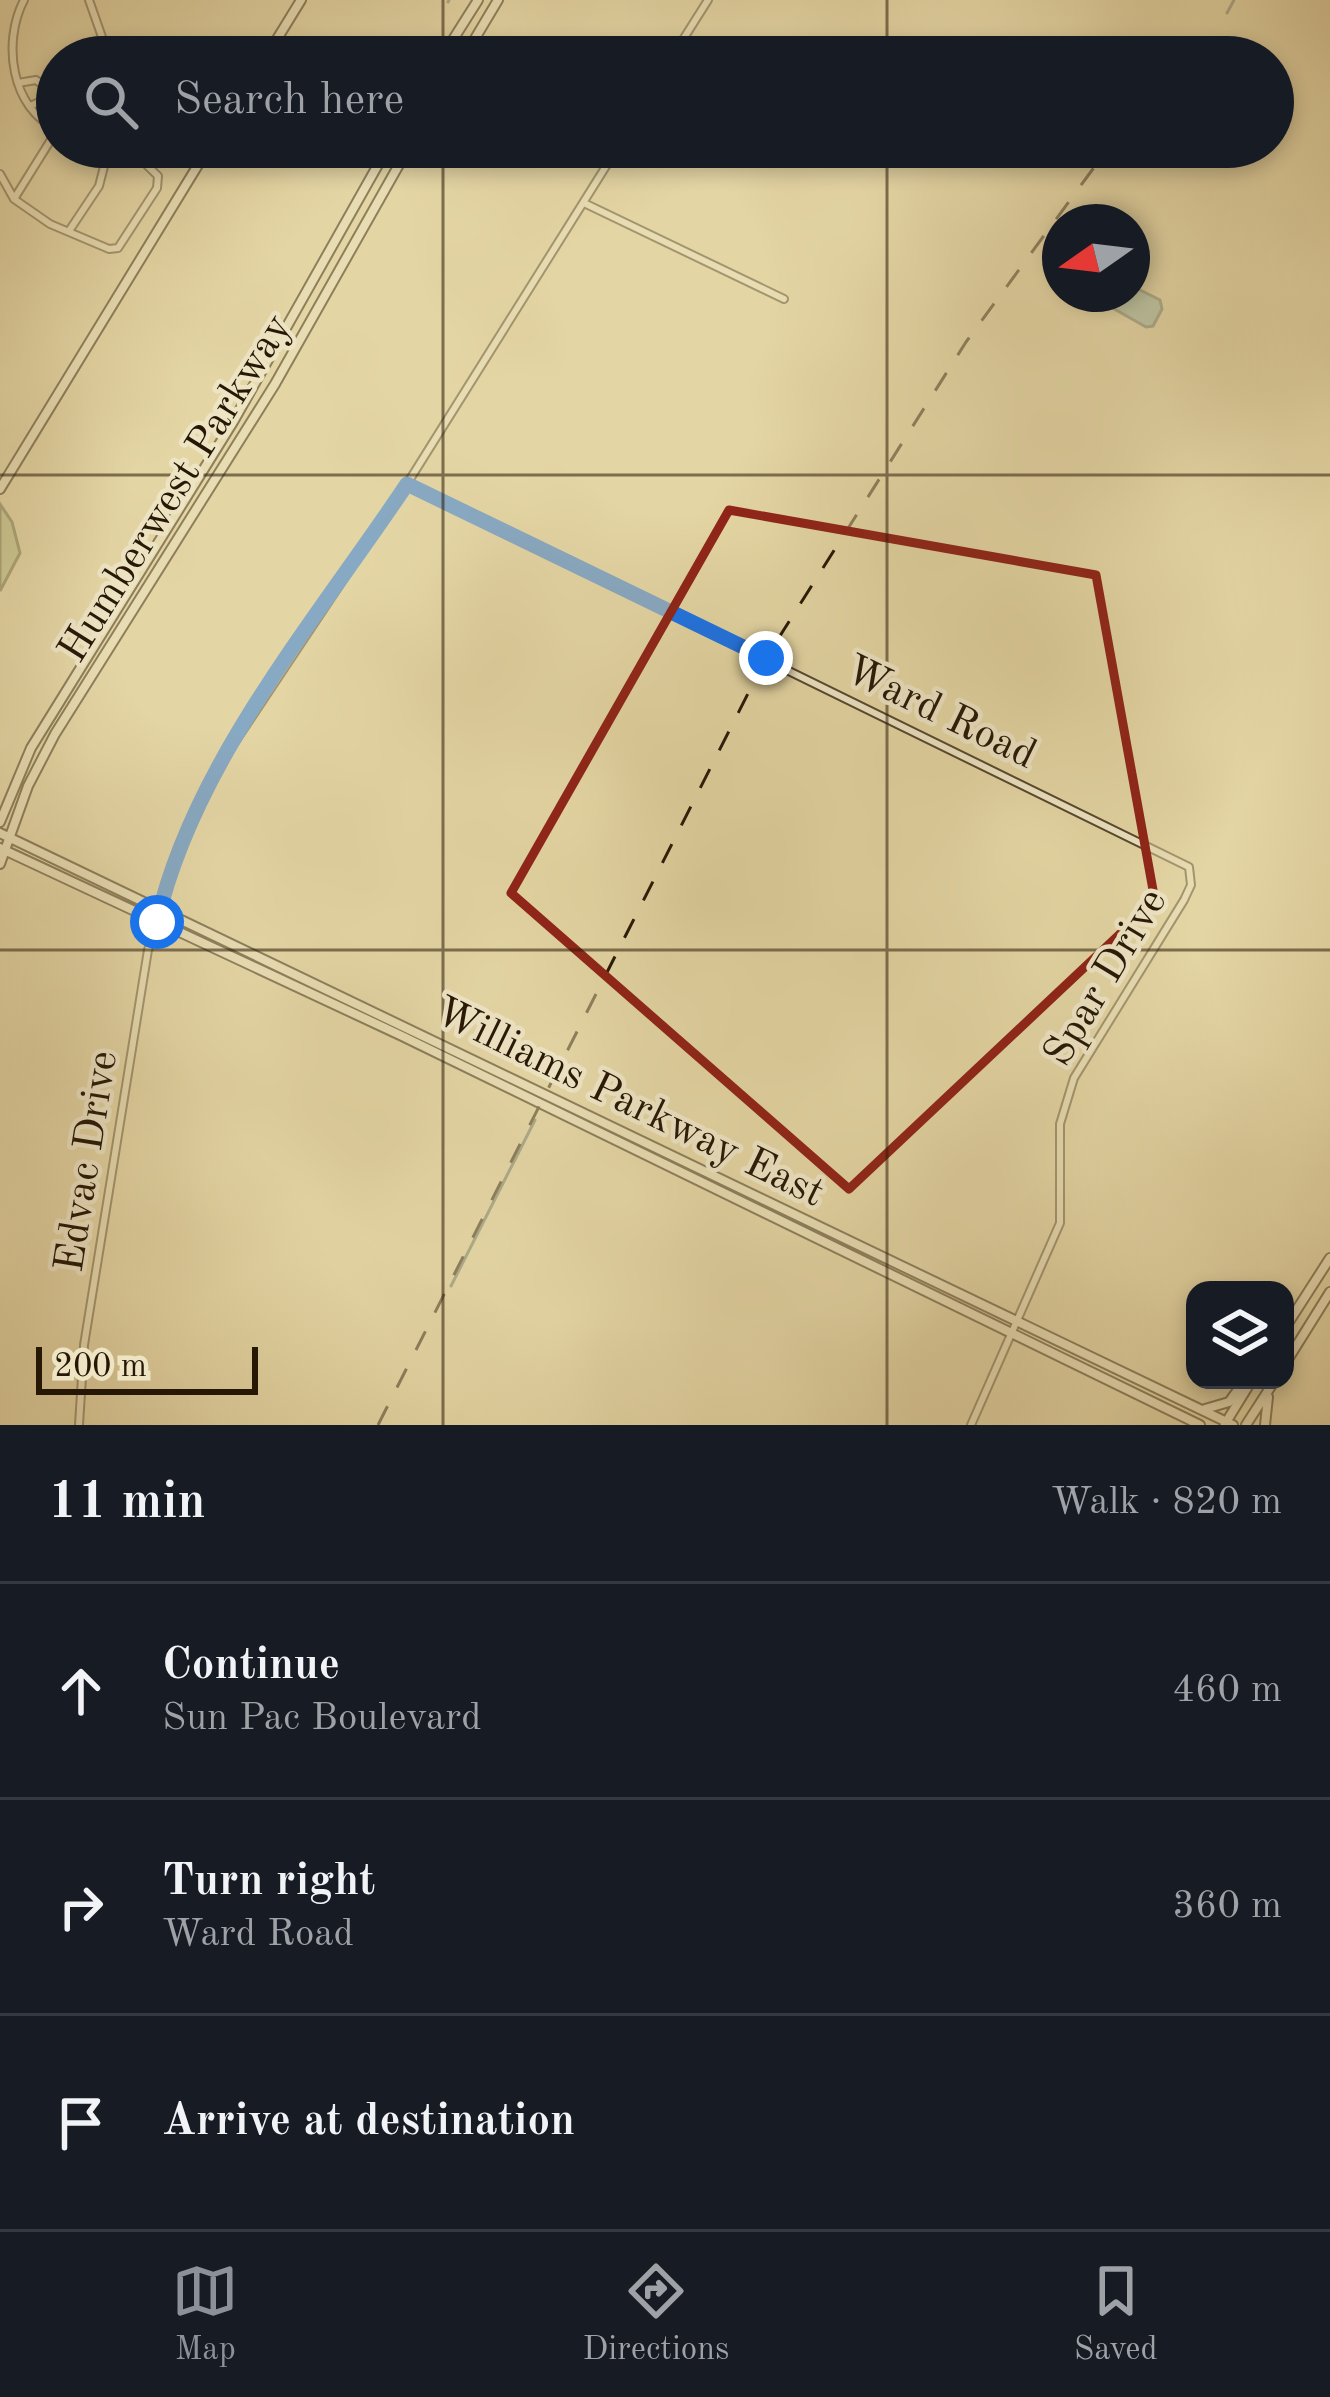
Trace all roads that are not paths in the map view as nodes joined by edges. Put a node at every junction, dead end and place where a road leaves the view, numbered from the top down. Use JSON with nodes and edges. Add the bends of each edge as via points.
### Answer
{"nodes":[{"id":1,"x":24,"y":0,"type":"edge"},
{"id":2,"x":89,"y":0,"type":"edge"},
{"id":3,"x":302,"y":0,"type":"edge"},
{"id":4,"x":478,"y":0,"type":"edge"},
{"id":5,"x":498,"y":0,"type":"edge"},
{"id":6,"x":708,"y":0,"type":"edge"},
{"id":7,"x":102,"y":36,"type":"edge"},
{"id":8,"x":279,"y":36,"type":"edge"},
{"id":9,"x":455,"y":36,"type":"edge"},
{"id":10,"x":477,"y":36,"type":"edge"},
{"id":11,"x":685,"y":36,"type":"edge"},
{"id":12,"x":13,"y":53,"type":"junction"},
{"id":13,"x":0,"y":58,"type":"edge"},
{"id":14,"x":36,"y":80,"type":"edge"},
{"id":15,"x":18,"y":83,"type":"junction"},
{"id":16,"x":36,"y":103,"type":"edge"},
{"id":17,"x":30,"y":106,"type":"junction"},
{"id":18,"x":36,"y":111,"type":"edge"},
{"id":19,"x":36,"y":164,"type":"edge"},
{"id":20,"x":104,"y":168,"type":"edge"},
{"id":21,"x":150,"y":168,"type":"edge"},
{"id":22,"x":196,"y":168,"type":"edge"},
{"id":23,"x":376,"y":168,"type":"edge"},
{"id":24,"x":397,"y":168,"type":"edge"},
{"id":25,"x":605,"y":168,"type":"edge"},
{"id":26,"x":0,"y":174,"type":"edge"},
{"id":27,"x":14,"y":199,"type":"junction"},
{"id":28,"x":584,"y":202,"type":"junction"},
{"id":29,"x":69,"y":231,"type":"junction"},
{"id":30,"x":784,"y":298,"type":"dead end"},
{"id":31,"x":407,"y":484,"type":"junction"},
{"id":32,"x":0,"y":489,"type":"edge"},
{"id":33,"x":0,"y":822,"type":"edge"},
{"id":34,"x":4,"y":835,"type":"edge"},
{"id":35,"x":2,"y":849,"type":"edge"},
{"id":36,"x":0,"y":864,"type":"edge"},
{"id":37,"x":1189,"y":867,"type":"joint"},
{"id":38,"x":160,"y":908,"type":"junction"},
{"id":39,"x":157,"y":922,"type":"junction"},
{"id":40,"x":1330,"y":1258,"type":"edge"},
{"id":41,"x":1330,"y":1292,"type":"edge"},
{"id":42,"x":1294,"y":1314,"type":"edge"},
{"id":43,"x":1018,"y":1321,"type":"junction"},
{"id":44,"x":1012,"y":1334,"type":"junction"},
{"id":45,"x":1294,"y":1350,"type":"edge"},
{"id":46,"x":1241,"y":1389,"type":"edge"},
{"id":47,"x":1245,"y":1389,"type":"edge"},
{"id":48,"x":1269,"y":1389,"type":"edge"},
{"id":49,"x":1271,"y":1389,"type":"edge"},
{"id":50,"x":1198,"y":1408,"type":"junction"},
{"id":51,"x":1228,"y":1424,"type":"edge"},
{"id":52,"x":79,"y":1425,"type":"edge"},
{"id":53,"x":971,"y":1425,"type":"edge"},
{"id":54,"x":1196,"y":1425,"type":"edge"},
{"id":55,"x":1246,"y":1425,"type":"edge"},
{"id":56,"x":1265,"y":1425,"type":"edge"}],
"edges":[{"from":1,"to":12,"type":"street"},
{"from":2,"to":7,"type":"street"},
{"from":3,"to":8,"type":"main road"},
{"from":4,"to":9,"type":"main road"},
{"from":5,"to":10,"type":"main road"},
{"from":6,"to":11,"type":"street"},
{"from":12,"to":13,"type":"street"},
{"from":12,"to":15,"type":"street"},
{"from":14,"to":15,"type":"street"},
{"from":15,"to":17,"type":"street"},
{"from":16,"to":17,"type":"street"},
{"from":17,"to":18,"type":"street"},
{"from":19,"to":27,"type":"street"},
{"from":20,"to":29,"type":"street"},
{"from":21,"to":29,"type":"street","via":[[157,188],[118,248]]},
{"from":22,"to":32,"type":"main road"},
{"from":23,"to":33,"type":"main road","name":"Humberwest Parkway","via":[[233,422],[32,748]]},
{"from":24,"to":34,"type":"main road","name":"Humberwest Parkway","via":[[275,384],[55,734]]},
{"from":25,"to":28,"type":"street","name":"Edvac Drive"},
{"from":26,"to":27,"type":"street"},
{"from":27,"to":29,"type":"street"},
{"from":28,"to":30,"type":"street"},
{"from":28,"to":31,"type":"street","name":"Edvac Drive"},
{"from":31,"to":37,"type":"street","name":"Ward Road"},
{"from":31,"to":38,"type":"street","name":"Edvac Drive","via":[[225,757],[185,831]]},
{"from":34,"to":35,"type":"main road","name":"Humberwest Parkway"},
{"from":34,"to":38,"type":"main road","name":"Williams Parkway East"},
{"from":35,"to":36,"type":"main road","name":"Humberwest Parkway"},
{"from":35,"to":39,"type":"main road","name":"Williams Parkway East"},
{"from":37,"to":43,"type":"street","name":"Spar Drive","via":[[1184,900],[1074,1078],[1060,1124],[1060,1223]]},
{"from":38,"to":39,"type":"street","name":"Edvac Drive"},
{"from":38,"to":43,"type":"main road","name":"Williams Parkway East"},
{"from":39,"to":44,"type":"main road","name":"Williams Parkway East"},
{"from":39,"to":52,"type":"street","name":"Edvac Drive","via":[[84,1346]]},
{"from":40,"to":42,"type":"main road"},
{"from":41,"to":45,"type":"main road"},
{"from":43,"to":44,"type":"street","name":"Spar Drive"},
{"from":43,"to":50,"type":"main road","name":"Williams Parkway East"},
{"from":44,"to":53,"type":"street","name":"Spar Drive"},
{"from":44,"to":54,"type":"main road","name":"Williams Parkway East"},
{"from":46,"to":50,"type":"main road","via":[[1229,1402]]},
{"from":47,"to":51,"type":"main road"},
{"from":48,"to":55,"type":"main road"},
{"from":49,"to":56,"type":"main road"},
{"from":50,"to":51,"type":"main road","name":"Williams Parkway East"}]}
